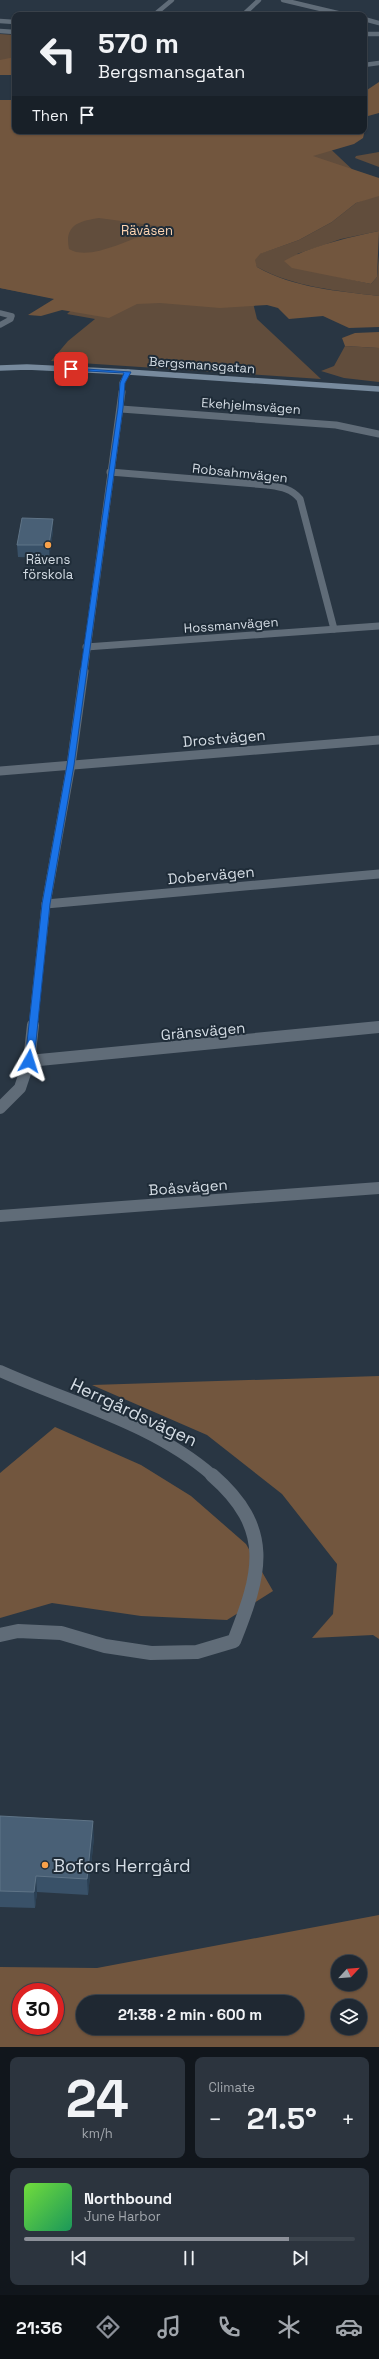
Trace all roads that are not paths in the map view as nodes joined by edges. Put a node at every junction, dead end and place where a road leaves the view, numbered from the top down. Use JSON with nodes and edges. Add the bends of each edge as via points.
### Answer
{"nodes":[{"id":1,"x":172,"y":0,"type":"edge"},
{"id":2,"x":259,"y":0,"type":"edge"},
{"id":3,"x":282,"y":0,"type":"edge"},
{"id":4,"x":158,"y":12,"type":"edge"},
{"id":5,"x":245,"y":12,"type":"edge"},
{"id":6,"x":333,"y":12,"type":"edge"},
{"id":7,"x":367,"y":20,"type":"edge"},
{"id":8,"x":0,"y":21,"type":"edge"},
{"id":9,"x":12,"y":22,"type":"edge"},
{"id":10,"x":379,"y":23,"type":"edge"},
{"id":11,"x":0,"y":31,"type":"edge"},
{"id":12,"x":12,"y":32,"type":"edge"},
{"id":13,"x":367,"y":34,"type":"edge"},
{"id":14,"x":379,"y":34,"type":"edge"},
{"id":15,"x":379,"y":63,"type":"edge"},
{"id":16,"x":367,"y":65,"type":"edge"},
{"id":17,"x":0,"y":313,"type":"edge"},
{"id":18,"x":0,"y":325,"type":"edge"},
{"id":19,"x":0,"y":368,"type":"edge"},
{"id":20,"x":128,"y":372,"type":"junction"},
{"id":21,"x":379,"y":390,"type":"edge"},
{"id":22,"x":120,"y":408,"type":"junction"},
{"id":23,"x":379,"y":434,"type":"edge"},
{"id":24,"x":110,"y":472,"type":"junction"},
{"id":25,"x":379,"y":626,"type":"edge"},
{"id":26,"x":334,"y":629,"type":"junction"},
{"id":27,"x":86,"y":647,"type":"junction"},
{"id":28,"x":379,"y":740,"type":"edge"},
{"id":29,"x":71,"y":765,"type":"junction"},
{"id":30,"x":0,"y":771,"type":"edge"},
{"id":31,"x":379,"y":874,"type":"edge"},
{"id":32,"x":46,"y":904,"type":"junction"},
{"id":33,"x":379,"y":1027,"type":"edge"},
{"id":34,"x":29,"y":1061,"type":"junction"},
{"id":35,"x":0,"y":1108,"type":"edge"},
{"id":36,"x":379,"y":1188,"type":"edge"},
{"id":37,"x":0,"y":1216,"type":"edge"},
{"id":38,"x":0,"y":1371,"type":"edge"},
{"id":39,"x":0,"y":1635,"type":"edge"}],
"edges":[{"from":1,"to":4,"type":"street"},
{"from":2,"to":5,"type":"street"},
{"from":3,"to":6,"type":"street"},
{"from":7,"to":10,"type":"street"},
{"from":8,"to":9,"type":"street"},
{"from":11,"to":12,"type":"street"},
{"from":13,"to":14,"type":"street"},
{"from":15,"to":16,"type":"street"},
{"from":17,"to":18,"type":"street","via":[[12,316]]},
{"from":19,"to":20,"type":"street","name":"Bergsmansgatan"},
{"from":20,"to":21,"type":"street","name":"Bergsmansgatan"},
{"from":20,"to":22,"type":"street","via":[[122,383]]},
{"from":22,"to":23,"type":"street","name":"Ekehjelmsvägen","via":[[329,424]]},
{"from":22,"to":24,"type":"street"},
{"from":24,"to":26,"type":"street","name":"Robsahmvägen","via":[[267,485],[296,492],[300,498]]},
{"from":24,"to":27,"type":"street"},
{"from":25,"to":26,"type":"street","name":"Hossmanvägen"},
{"from":26,"to":27,"type":"street","name":"Hossmanvägen"},
{"from":27,"to":29,"type":"street"},
{"from":28,"to":29,"type":"street","name":"Drostvägen"},
{"from":29,"to":30,"type":"street","name":"Drostvägen"},
{"from":29,"to":32,"type":"street"},
{"from":31,"to":32,"type":"street","name":"Dobervägen"},
{"from":32,"to":34,"type":"street"},
{"from":33,"to":34,"type":"street","name":"Gränsvägen"},
{"from":34,"to":35,"type":"street","via":[[20,1088]]},
{"from":36,"to":37,"type":"street","name":"Boåsvägen"},
{"from":38,"to":39,"type":"street","name":"Herrgårdsvägen","via":[[162,1440],[194,1458],[217,1476],[238,1500],[253,1529],[258,1560],[253,1594],[234,1641],[219,1646],[197,1652],[151,1653],[105,1646],[61,1633],[18,1631]]}]}
